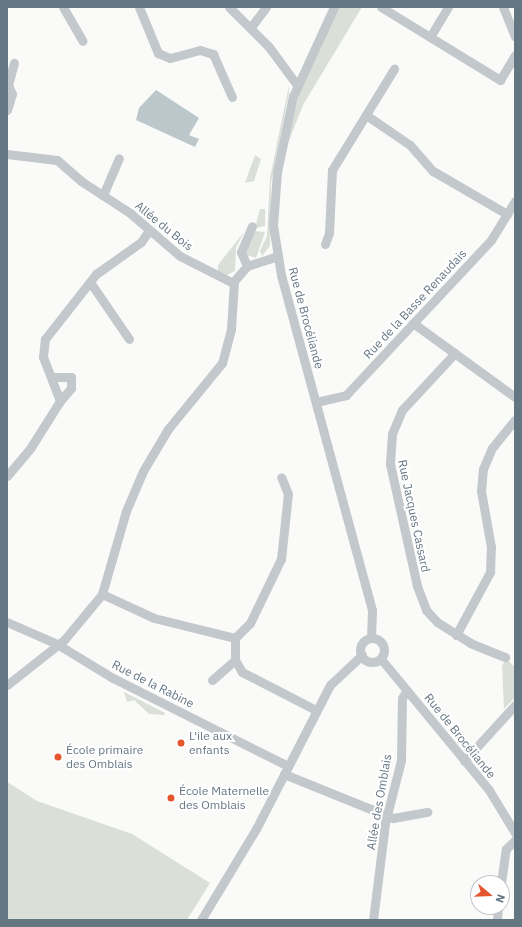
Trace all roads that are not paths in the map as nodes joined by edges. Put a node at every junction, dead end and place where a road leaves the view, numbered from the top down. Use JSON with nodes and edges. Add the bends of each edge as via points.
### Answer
{"nodes":[{"id":1,"x":63,"y":7,"type":"edge"},
{"id":2,"x":139,"y":7,"type":"edge"},
{"id":3,"x":228,"y":7,"type":"edge"},
{"id":4,"x":266,"y":7,"type":"edge"},
{"id":5,"x":334,"y":7,"type":"edge"},
{"id":6,"x":381,"y":7,"type":"edge"},
{"id":7,"x":448,"y":7,"type":"edge"},
{"id":8,"x":503,"y":7,"type":"edge"},
{"id":9,"x":251,"y":27,"type":"junction"},
{"id":10,"x":430,"y":37,"type":"junction"},
{"id":11,"x":515,"y":37,"type":"edge"},
{"id":12,"x":83,"y":41,"type":"dead end"},
{"id":13,"x":515,"y":55,"type":"edge"},
{"id":14,"x":14,"y":63,"type":"dead end"},
{"id":15,"x":394,"y":69,"type":"dead end"},
{"id":16,"x":297,"y":85,"type":"junction"},
{"id":17,"x":232,"y":97,"type":"dead end"},
{"id":18,"x":7,"y":110,"type":"edge"},
{"id":19,"x":366,"y":115,"type":"junction"},
{"id":20,"x":7,"y":154,"type":"edge"},
{"id":21,"x":119,"y":158,"type":"dead end"},
{"id":22,"x":103,"y":195,"type":"junction"},
{"id":23,"x":515,"y":201,"type":"edge"},
{"id":24,"x":508,"y":214,"type":"junction"},
{"id":25,"x":252,"y":226,"type":"dead end"},
{"id":26,"x":148,"y":232,"type":"junction"},
{"id":27,"x":325,"y":244,"type":"dead end"},
{"id":28,"x":277,"y":256,"type":"junction"},
{"id":29,"x":247,"y":266,"type":"junction"},
{"id":30,"x":90,"y":282,"type":"junction"},
{"id":31,"x":232,"y":284,"type":"junction"},
{"id":32,"x":414,"y":323,"type":"junction"},
{"id":33,"x":129,"y":339,"type":"dead end"},
{"id":34,"x":455,"y":354,"type":"junction"},
{"id":35,"x":52,"y":376,"type":"junction"},
{"id":36,"x":515,"y":397,"type":"edge"},
{"id":37,"x":60,"y":402,"type":"junction"},
{"id":38,"x":316,"y":402,"type":"junction"},
{"id":39,"x":515,"y":420,"type":"edge"},
{"id":40,"x":7,"y":476,"type":"edge"},
{"id":41,"x":281,"y":477,"type":"dead end"},
{"id":42,"x":102,"y":594,"type":"junction"},
{"id":43,"x":7,"y":622,"type":"edge"},
{"id":44,"x":456,"y":635,"type":"junction"},
{"id":45,"x":235,"y":638,"type":"junction"},
{"id":46,"x":371,"y":638,"type":"junction"},
{"id":47,"x":57,"y":644,"type":"junction"},
{"id":48,"x":362,"y":655,"type":"junction"},
{"id":49,"x":381,"y":658,"type":"junction"},
{"id":50,"x":505,"y":658,"type":"dead end"},
{"id":51,"x":235,"y":660,"type":"junction"},
{"id":52,"x":212,"y":680,"type":"dead end"},
{"id":53,"x":7,"y":685,"type":"edge"},
{"id":54,"x":407,"y":690,"type":"junction"},
{"id":55,"x":515,"y":705,"type":"edge"},
{"id":56,"x":316,"y":710,"type":"junction"},
{"id":57,"x":464,"y":761,"type":"junction"},
{"id":58,"x":286,"y":770,"type":"junction"},
{"id":59,"x":428,"y":812,"type":"dead end"},
{"id":60,"x":388,"y":816,"type":"junction"},
{"id":61,"x":515,"y":833,"type":"edge"},
{"id":62,"x":515,"y":840,"type":"edge"},
{"id":63,"x":502,"y":875,"type":"edge"},
{"id":64,"x":201,"y":920,"type":"edge"},
{"id":65,"x":373,"y":920,"type":"edge"}],
"edges":[{"from":1,"to":12,"type":"street"},
{"from":2,"to":17,"type":"street","via":[[158,53],[170,58],[200,50],[213,54]]},
{"from":3,"to":9,"type":"street"},
{"from":4,"to":9,"type":"street"},
{"from":5,"to":16,"type":"street","name":"Rue de Brocéliande"},
{"from":6,"to":10,"type":"street"},
{"from":7,"to":10,"type":"street"},
{"from":8,"to":11,"type":"street"},
{"from":9,"to":16,"type":"street"},
{"from":10,"to":13,"type":"street","via":[[500,80]]},
{"from":14,"to":18,"type":"street","via":[[8,85],[12,94]]},
{"from":15,"to":19,"type":"street"},
{"from":16,"to":28,"type":"street","name":"Rue de Brocéliande","via":[[275,185],[273,225]]},
{"from":19,"to":24,"type":"street","via":[[410,144],[433,171]]},
{"from":19,"to":27,"type":"street","via":[[332,170],[329,233]]},
{"from":20,"to":22,"type":"street","name":"Allée du Bois","via":[[53,158]]},
{"from":21,"to":22,"type":"street"},
{"from":22,"to":26,"type":"street","name":"Allée du Bois","via":[[130,213]]},
{"from":23,"to":24,"type":"street","name":"Rue de la Basse Renaudais"},
{"from":24,"to":32,"type":"street","name":"Rue de la Basse Renaudais","via":[[491,240]]},
{"from":25,"to":29,"type":"street","via":[[241,252]]},
{"from":26,"to":30,"type":"street"},
{"from":26,"to":31,"type":"street","name":"Allée du Bois","via":[[193,265]]},
{"from":28,"to":29,"type":"street"},
{"from":28,"to":38,"type":"street","name":"Rue de Brocéliande"},
{"from":29,"to":31,"type":"street"},
{"from":30,"to":33,"type":"street"},
{"from":30,"to":35,"type":"street","via":[[45,339],[43,357]]},
{"from":31,"to":42,"type":"street","via":[[231,329],[222,363],[148,461],[126,511]]},
{"from":32,"to":34,"type":"street"},
{"from":32,"to":38,"type":"street","name":"Rue de la Basse Renaudais","via":[[346,396]]},
{"from":34,"to":36,"type":"street"},
{"from":34,"to":44,"type":"street","name":"Rue Jacques Cassard","via":[[402,410],[390,449],[393,478],[419,593],[431,617]]},
{"from":35,"to":37,"type":"street"},
{"from":35,"to":37,"type":"street","via":[[71,377],[71,388]]},
{"from":37,"to":40,"type":"street","via":[[31,448]]},
{"from":38,"to":46,"type":"street","name":"Rue de Brocéliande","via":[[372,610]]},
{"from":39,"to":44,"type":"street","via":[[492,448],[483,469],[481,491],[491,547],[490,572],[481,596]]},
{"from":41,"to":45,"type":"street","via":[[288,494],[281,559],[250,623]]},
{"from":42,"to":45,"type":"street","via":[[154,618]]},
{"from":42,"to":47,"type":"street","via":[[64,640]]},
{"from":43,"to":47,"type":"street","name":"Rue de la Rabine"},
{"from":44,"to":50,"type":"street","name":"Rue Jacques Cassard"},
{"from":45,"to":51,"type":"street"},
{"from":46,"to":48,"type":"street","via":[[363,642]]},
{"from":46,"to":49,"type":"street","via":[[384,646]]},
{"from":47,"to":53,"type":"street","via":[[30,670]]},
{"from":47,"to":58,"type":"street","name":"Rue de la Rabine","via":[[113,678]]},
{"from":48,"to":49,"type":"street","via":[[371,661]]},
{"from":48,"to":56,"type":"street","via":[[334,680]]},
{"from":49,"to":54,"type":"street","name":"Rue de Brocéliande"},
{"from":51,"to":52,"type":"street"},
{"from":51,"to":56,"type":"street","via":[[250,678]]},
{"from":54,"to":57,"type":"street","name":"Rue de Brocéliande"},
{"from":54,"to":60,"type":"street","name":"Allée des Omblais","via":[[402,698],[401,760]]},
{"from":55,"to":57,"type":"street"},
{"from":56,"to":58,"type":"street"},
{"from":57,"to":61,"type":"street","name":"Rue de Brocéliande","via":[[500,805]]},
{"from":58,"to":60,"type":"street","name":"Rue de la Rabine"},
{"from":58,"to":64,"type":"street","via":[[233,870]]},
{"from":59,"to":60,"type":"street"},
{"from":60,"to":65,"type":"street","name":"Allée des Omblais"},
{"from":62,"to":63,"type":"street","via":[[506,849]]}]}
